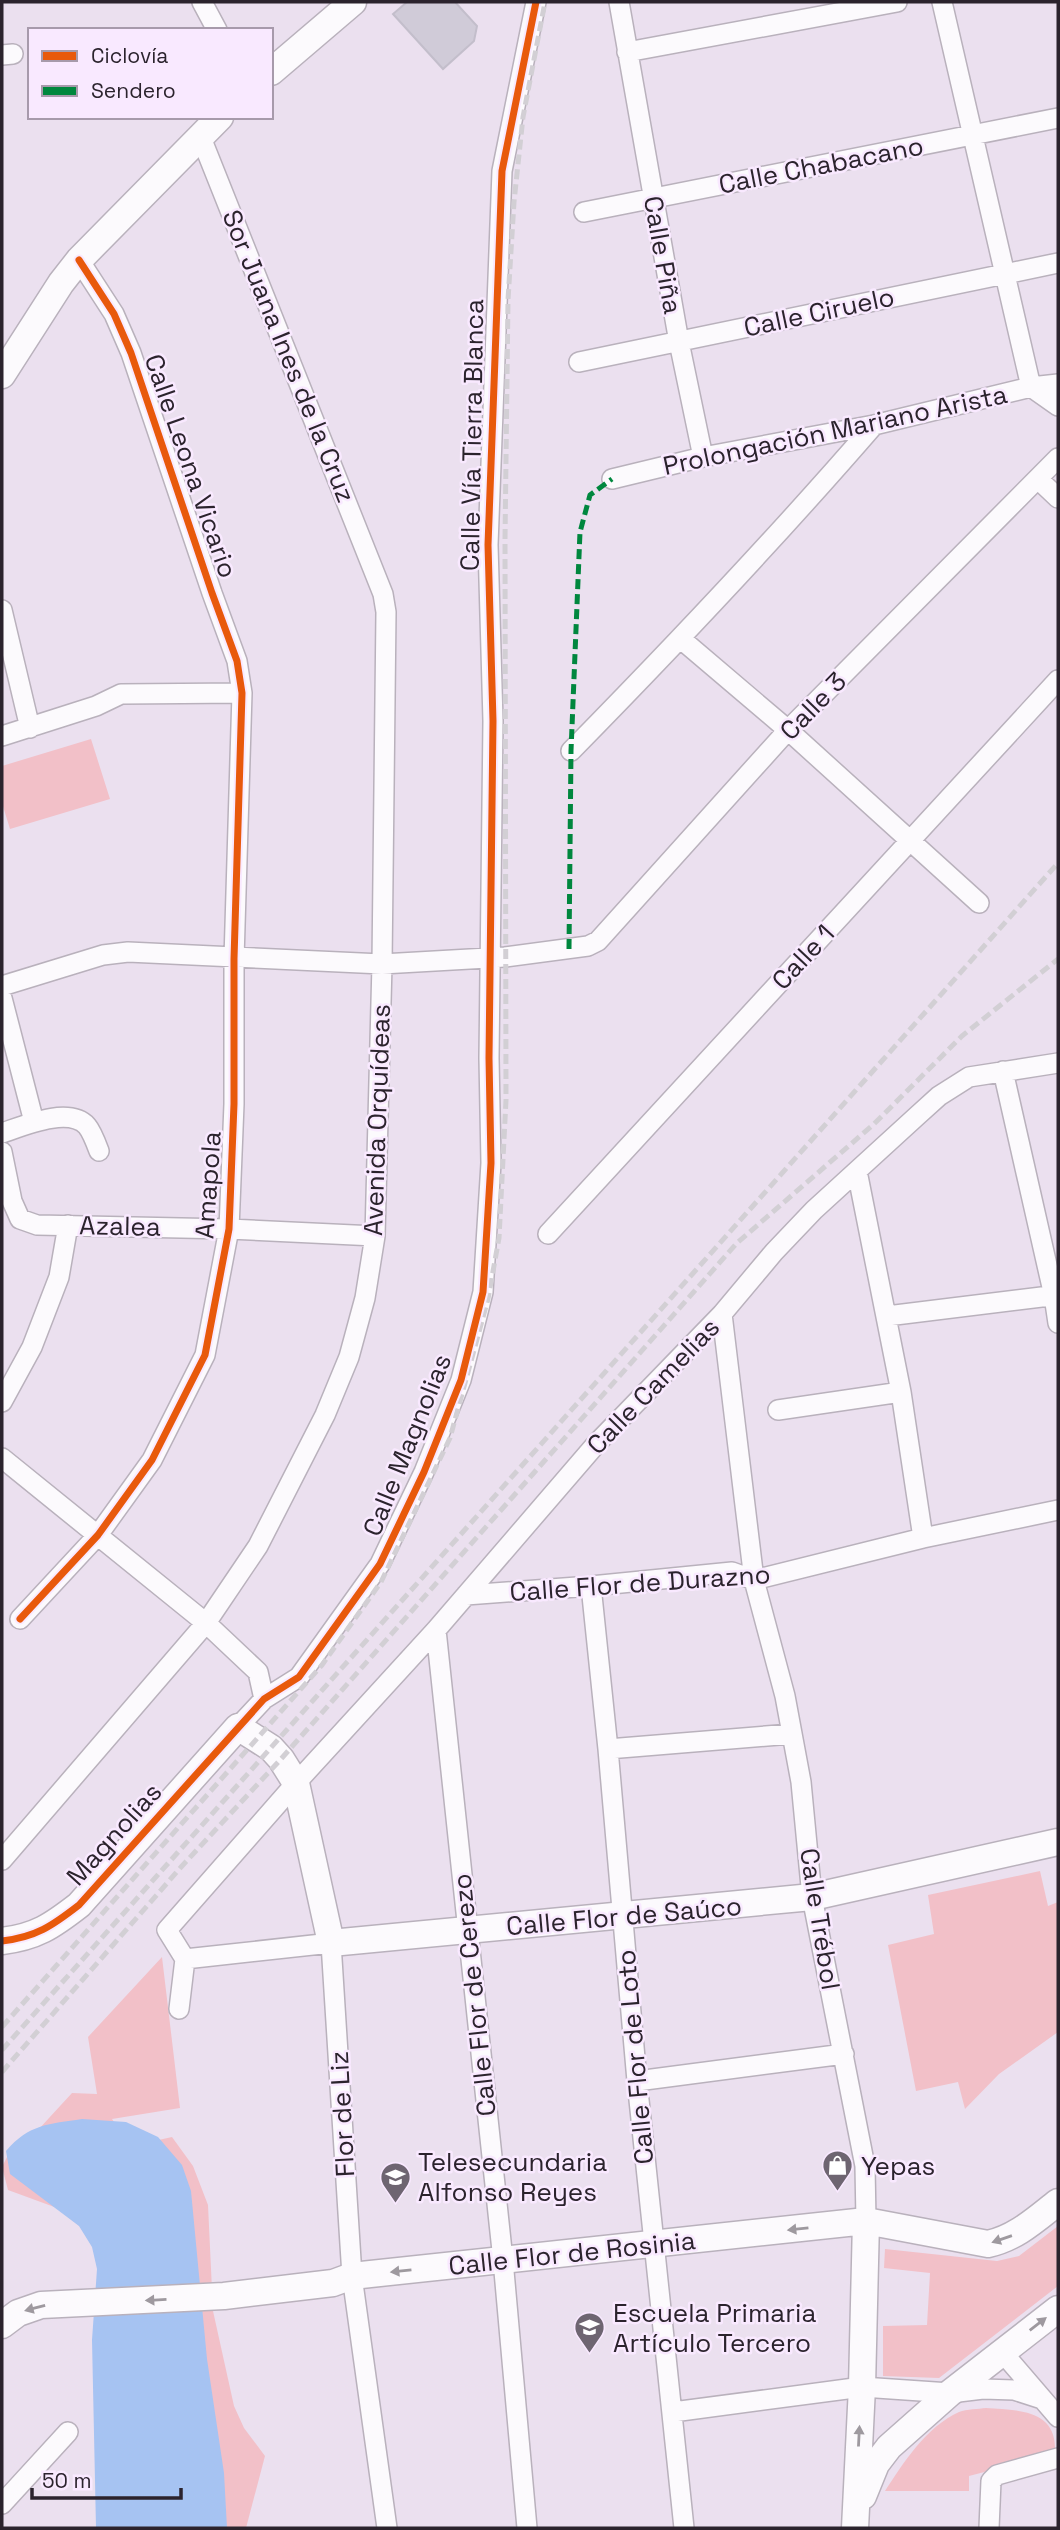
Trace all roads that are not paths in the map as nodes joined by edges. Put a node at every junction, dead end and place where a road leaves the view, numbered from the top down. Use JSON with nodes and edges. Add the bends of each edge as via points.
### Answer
{"nodes":[{"id":1,"x":202,"y":2,"type":"edge"},
{"id":2,"x":353,"y":2,"type":"edge"},
{"id":3,"x":536,"y":2,"type":"edge"},
{"id":4,"x":618,"y":2,"type":"edge"},
{"id":5,"x":897,"y":2,"type":"edge"},
{"id":6,"x":942,"y":2,"type":"edge"},
{"id":7,"x":216,"y":28,"type":"edge"},
{"id":8,"x":627,"y":52,"type":"junction"},
{"id":9,"x":273,"y":70,"type":"edge"},
{"id":10,"x":1058,"y":118,"type":"edge"},
{"id":11,"x":217,"y":119,"type":"edge"},
{"id":12,"x":200,"y":135,"type":"junction"},
{"id":13,"x":973,"y":135,"type":"junction"},
{"id":14,"x":652,"y":198,"type":"junction"},
{"id":15,"x":584,"y":212,"type":"dead end"},
{"id":16,"x":79,"y":260,"type":"junction"},
{"id":17,"x":1058,"y":262,"type":"edge"},
{"id":18,"x":1003,"y":273,"type":"junction"},
{"id":19,"x":679,"y":342,"type":"junction"},
{"id":20,"x":579,"y":362,"type":"dead end"},
{"id":21,"x":2,"y":376,"type":"edge"},
{"id":22,"x":1058,"y":384,"type":"edge"},
{"id":23,"x":1031,"y":387,"type":"junction"},
{"id":24,"x":1058,"y":406,"type":"edge"},
{"id":25,"x":874,"y":425,"type":"junction"},
{"id":26,"x":703,"y":457,"type":"junction"},
{"id":27,"x":1058,"y":458,"type":"edge"},
{"id":28,"x":612,"y":479,"type":"dead end"},
{"id":29,"x":1038,"y":479,"type":"junction"},
{"id":30,"x":1058,"y":498,"type":"edge"},
{"id":31,"x":378,"y":578,"type":"joint"},
{"id":32,"x":2,"y":610,"type":"edge"},
{"id":33,"x":681,"y":639,"type":"junction"},
{"id":34,"x":1058,"y":680,"type":"edge"},
{"id":35,"x":243,"y":693,"type":"junction"},
{"id":36,"x":30,"y":728,"type":"junction"},
{"id":37,"x":788,"y":730,"type":"junction"},
{"id":38,"x":2,"y":736,"type":"edge"},
{"id":39,"x":571,"y":751,"type":"dead end"},
{"id":40,"x":909,"y":841,"type":"junction"},
{"id":41,"x":979,"y":903,"type":"dead end"},
{"id":42,"x":492,"y":957,"type":"junction"},
{"id":43,"x":234,"y":958,"type":"junction"},
{"id":44,"x":382,"y":964,"type":"junction"},
{"id":45,"x":2,"y":986,"type":"edge"},
{"id":46,"x":2,"y":998,"type":"edge"},
{"id":47,"x":1058,"y":1063,"type":"edge"},
{"id":48,"x":1003,"y":1071,"type":"junction"},
{"id":49,"x":34,"y":1122,"type":"junction"},
{"id":50,"x":2,"y":1133,"type":"edge"},
{"id":51,"x":99,"y":1151,"type":"dead end"},
{"id":52,"x":2,"y":1152,"type":"edge"},
{"id":53,"x":857,"y":1171,"type":"junction"},
{"id":54,"x":68,"y":1225,"type":"junction"},
{"id":55,"x":229,"y":1229,"type":"junction"},
{"id":56,"x":548,"y":1234,"type":"dead end"},
{"id":57,"x":375,"y":1236,"type":"junction"},
{"id":58,"x":1056,"y":1295,"type":"edge"},
{"id":59,"x":722,"y":1314,"type":"junction"},
{"id":60,"x":887,"y":1316,"type":"junction"},
{"id":61,"x":1058,"y":1324,"type":"edge"},
{"id":62,"x":901,"y":1392,"type":"junction"},
{"id":63,"x":2,"y":1402,"type":"edge"},
{"id":64,"x":778,"y":1410,"type":"dead end"},
{"id":65,"x":2,"y":1458,"type":"edge"},
{"id":66,"x":1058,"y":1510,"type":"edge"},
{"id":67,"x":97,"y":1535,"type":"junction"},
{"id":68,"x":923,"y":1538,"type":"junction"},
{"id":69,"x":754,"y":1580,"type":"junction"},
{"id":70,"x":591,"y":1586,"type":"junction"},
{"id":71,"x":466,"y":1595,"type":"junction"},
{"id":72,"x":20,"y":1619,"type":"dead end"},
{"id":73,"x":206,"y":1623,"type":"junction"},
{"id":74,"x":436,"y":1630,"type":"junction"},
{"id":75,"x":264,"y":1699,"type":"junction"},
{"id":76,"x":238,"y":1727,"type":"junction"},
{"id":77,"x":791,"y":1734,"type":"junction"},
{"id":78,"x":608,"y":1749,"type":"junction"},
{"id":79,"x":296,"y":1783,"type":"junction"},
{"id":80,"x":1058,"y":1842,"type":"edge"},
{"id":81,"x":2,"y":1860,"type":"edge"},
{"id":82,"x":812,"y":1897,"type":"junction"},
{"id":83,"x":622,"y":1917,"type":"junction"},
{"id":84,"x":467,"y":1930,"type":"junction"},
{"id":85,"x":2,"y":1941,"type":"edge"},
{"id":86,"x":331,"y":1943,"type":"junction"},
{"id":87,"x":185,"y":1959,"type":"junction"},
{"id":88,"x":178,"y":2009,"type":"dead end"},
{"id":89,"x":844,"y":2054,"type":"junction"},
{"id":90,"x":636,"y":2081,"type":"junction"},
{"id":91,"x":1058,"y":2202,"type":"edge"},
{"id":92,"x":866,"y":2221,"type":"junction"},
{"id":93,"x":654,"y":2244,"type":"junction"},
{"id":94,"x":503,"y":2260,"type":"junction"},
{"id":95,"x":352,"y":2276,"type":"junction"},
{"id":96,"x":1058,"y":2309,"type":"edge"},
{"id":97,"x":2,"y":2325,"type":"edge"},
{"id":98,"x":1003,"y":2353,"type":"junction"},
{"id":99,"x":862,"y":2387,"type":"junction"},
{"id":100,"x":950,"y":2393,"type":"junction"},
{"id":101,"x":1042,"y":2399,"type":"junction"},
{"id":102,"x":673,"y":2412,"type":"junction"},
{"id":103,"x":1058,"y":2417,"type":"edge"},
{"id":104,"x":68,"y":2432,"type":"dead end"},
{"id":105,"x":1058,"y":2458,"type":"edge"},
{"id":106,"x":2,"y":2504,"type":"edge"},
{"id":107,"x":387,"y":2528,"type":"edge"},
{"id":108,"x":527,"y":2528,"type":"edge"},
{"id":109,"x":684,"y":2528,"type":"edge"},
{"id":110,"x":856,"y":2528,"type":"edge"},
{"id":111,"x":989,"y":2528,"type":"edge"}],
"edges":[{"from":1,"to":7,"type":"street"},
{"from":2,"to":9,"type":"street"},
{"from":3,"to":42,"type":"street","name":"Calle Vía Tierra Blanca","via":[[502,171],[488,545],[494,721]]},
{"from":4,"to":8,"type":"street","name":"Calle Piña"},
{"from":5,"to":8,"type":"street"},
{"from":6,"to":13,"type":"street"},
{"from":8,"to":14,"type":"street","name":"Calle Piña"},
{"from":10,"to":13,"type":"street","name":"Calle Chabacano"},
{"from":11,"to":12,"type":"street"},
{"from":12,"to":16,"type":"street"},
{"from":12,"to":31,"type":"street","name":"Sor Juana Ines de la Cruz"},
{"from":13,"to":14,"type":"street","name":"Calle Chabacano"},
{"from":13,"to":18,"type":"street"},
{"from":14,"to":15,"type":"street","name":"Calle Chabacano"},
{"from":14,"to":19,"type":"street","name":"Calle Piña"},
{"from":16,"to":21,"type":"street"},
{"from":16,"to":35,"type":"street","name":"Calle Leona Vicario","via":[[114,314],[131,353],[237,661]]},
{"from":17,"to":18,"type":"street","name":"Calle Ciruelo"},
{"from":18,"to":19,"type":"street","name":"Calle Ciruelo"},
{"from":18,"to":23,"type":"street"},
{"from":19,"to":20,"type":"street","name":"Calle Ciruelo"},
{"from":19,"to":26,"type":"street","name":"Calle Piña"},
{"from":22,"to":23,"type":"street","name":"Prolongación Mariano Arista"},
{"from":23,"to":24,"type":"street"},
{"from":23,"to":25,"type":"street","name":"Prolongación Mariano Arista"},
{"from":25,"to":26,"type":"street","name":"Prolongación Mariano Arista"},
{"from":25,"to":33,"type":"street"},
{"from":26,"to":28,"type":"street","name":"Prolongación Mariano Arista"},
{"from":27,"to":29,"type":"street","name":"Calle 3"},
{"from":29,"to":30,"type":"street"},
{"from":29,"to":37,"type":"street","name":"Calle 3"},
{"from":31,"to":44,"type":"street","name":"Avenida Orquídeas","via":[[386,612]]},
{"from":32,"to":36,"type":"street"},
{"from":33,"to":37,"type":"street"},
{"from":33,"to":39,"type":"street"},
{"from":34,"to":40,"type":"street","name":"Calle 1"},
{"from":35,"to":36,"type":"street","via":[[121,694]]},
{"from":35,"to":43,"type":"street","name":"Amapola"},
{"from":36,"to":38,"type":"street"},
{"from":37,"to":40,"type":"street"},
{"from":37,"to":42,"type":"street","name":"Calle 3","via":[[598,941],[569,949]]},
{"from":40,"to":41,"type":"street"},
{"from":40,"to":56,"type":"street","name":"Calle 1"},
{"from":42,"to":44,"type":"street","name":"Calle 3"},
{"from":42,"to":75,"type":"street","name":"Calle Magnolias","via":[[491,1163],[483,1292],[461,1380],[380,1564],[299,1677]]},
{"from":43,"to":44,"type":"street","name":"Calle 3"},
{"from":43,"to":45,"type":"street","name":"Calle 3","via":[[103,954]]},
{"from":43,"to":55,"type":"street","name":"Amapola"},
{"from":44,"to":57,"type":"street","name":"Avenida Orquídeas"},
{"from":46,"to":49,"type":"street"},
{"from":47,"to":48,"type":"street","name":"Calle Camelias"},
{"from":48,"to":53,"type":"street","name":"Calle Camelias","via":[[970,1077],[939,1096]]},
{"from":48,"to":58,"type":"street"},
{"from":49,"to":50,"type":"street"},
{"from":49,"to":51,"type":"street","via":[[68,1116],[86,1125]]},
{"from":52,"to":54,"type":"street","name":"Azalea","via":[[20,1219],[37,1225]]},
{"from":53,"to":59,"type":"street","name":"Calle Camelias","via":[[782,1243]]},
{"from":53,"to":60,"type":"street"},
{"from":54,"to":55,"type":"street","name":"Azalea"},
{"from":54,"to":63,"type":"street","via":[[55,1289],[32,1347]]},
{"from":55,"to":57,"type":"street","name":"Azalea"},
{"from":55,"to":67,"type":"street","name":"Amapola","via":[[205,1355],[152,1460]]},
{"from":57,"to":73,"type":"street","name":"Avenida Orquídeas","via":[[349,1357],[325,1415],[258,1546]]},
{"from":58,"to":60,"type":"street"},
{"from":58,"to":61,"type":"street"},
{"from":59,"to":69,"type":"street","name":"Calle Trébol"},
{"from":59,"to":71,"type":"street","name":"Calle Camelias","via":[[597,1443]]},
{"from":60,"to":62,"type":"street"},
{"from":62,"to":64,"type":"street"},
{"from":62,"to":68,"type":"street"},
{"from":65,"to":67,"type":"street"},
{"from":66,"to":68,"type":"street","name":"Calle Flor de Durazno"},
{"from":67,"to":72,"type":"street","name":"Amapola"},
{"from":67,"to":73,"type":"street"},
{"from":68,"to":69,"type":"street","name":"Calle Flor de Durazno"},
{"from":69,"to":70,"type":"street","name":"Calle Flor de Durazno","via":[[732,1572]]},
{"from":69,"to":77,"type":"street","name":"Calle Trébol"},
{"from":70,"to":71,"type":"street","name":"Calle Flor de Durazno"},
{"from":70,"to":78,"type":"street","name":"Calle Flor de Loto"},
{"from":71,"to":74,"type":"street","name":"Calle Camelias"},
{"from":73,"to":75,"type":"street","via":[[258,1672]]},
{"from":73,"to":81,"type":"street","name":"Avenida Orquídeas"},
{"from":74,"to":79,"type":"street","name":"Calle Camelias"},
{"from":74,"to":84,"type":"street","name":"Calle Flor de Cerezo"},
{"from":75,"to":76,"type":"street","name":"Calle Magnolias"},
{"from":76,"to":79,"type":"street","name":"Flor de Liz","via":[[271,1748]]},
{"from":76,"to":85,"type":"street","name":"Magnolias","via":[[79,1905],[49,1928],[23,1939]]},
{"from":77,"to":78,"type":"street"},
{"from":77,"to":82,"type":"street","name":"Calle Trébol","via":[[801,1782]]},
{"from":78,"to":83,"type":"street","name":"Calle Flor de Loto"},
{"from":79,"to":86,"type":"street","name":"Flor de Liz"},
{"from":79,"to":87,"type":"street","name":"Calle Camelias","via":[[167,1930]]},
{"from":80,"to":82,"type":"street","name":"Calle Flor de Saúco"},
{"from":82,"to":83,"type":"street","name":"Calle Flor de Saúco"},
{"from":82,"to":89,"type":"street","name":"Calle Trébol"},
{"from":83,"to":84,"type":"street","name":"Calle Flor de Saúco"},
{"from":83,"to":90,"type":"street","name":"Calle Flor de Loto"},
{"from":84,"to":86,"type":"street","name":"Calle Flor de Saúco"},
{"from":84,"to":94,"type":"street","name":"Calle Flor de Cerezo"},
{"from":86,"to":87,"type":"street","name":"Calle Flor de Saúco"},
{"from":86,"to":95,"type":"street","name":"Flor de Liz"},
{"from":87,"to":88,"type":"street"},
{"from":89,"to":90,"type":"street"},
{"from":89,"to":92,"type":"street","name":"Calle Trébol","via":[[865,2166]]},
{"from":90,"to":93,"type":"street","name":"Calle Flor de Loto"},
{"from":91,"to":92,"type":"street","name":"Calle Flor de Rosinia","one_way":true,"via":[[1017,2234],[988,2244]]},
{"from":92,"to":93,"type":"street","name":"Calle Flor de Rosinia","one_way":true},
{"from":92,"to":99,"type":"street","name":"Calle Trébol"},
{"from":93,"to":94,"type":"street","name":"Calle Flor de Rosinia"},
{"from":93,"to":102,"type":"street","name":"Calle Flor de Loto"},
{"from":94,"to":95,"type":"street","name":"Calle Flor de Rosinia","one_way":true},
{"from":94,"to":108,"type":"street","name":"Calle Flor de Cerezo"},
{"from":95,"to":97,"type":"street","name":"Calle Flor de Rosinia","one_way":true,"via":[[333,2283],[224,2296],[41,2305]]},
{"from":95,"to":107,"type":"street","name":"Flor de Liz"},
{"from":98,"to":96,"type":"street","one_way":true},
{"from":98,"to":100,"type":"street"},
{"from":98,"to":101,"type":"street"},
{"from":99,"to":100,"type":"street"},
{"from":99,"to":102,"type":"street"},
{"from":110,"to":99,"type":"street","name":"Calle Trébol","one_way":true},
{"from":100,"to":101,"type":"street","via":[[1014,2390]]},
{"from":100,"to":110,"type":"street","name":"Calle Trébol","via":[[876,2464]]},
{"from":101,"to":103,"type":"street"},
{"from":102,"to":109,"type":"street","name":"Calle Flor de Loto"},
{"from":104,"to":106,"type":"street"},
{"from":105,"to":111,"type":"street","via":[[991,2481]]}]}
